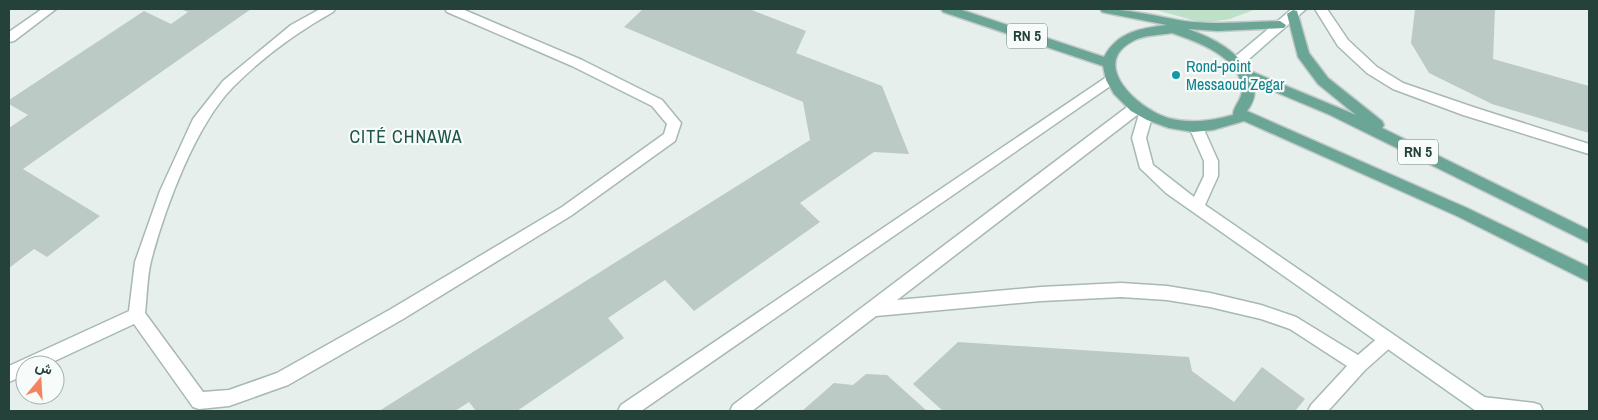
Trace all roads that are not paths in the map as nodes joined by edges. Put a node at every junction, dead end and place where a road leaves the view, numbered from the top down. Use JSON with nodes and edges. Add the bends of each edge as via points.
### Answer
{"nodes":[{"id":1,"x":50,"y":9,"type":"edge"},
{"id":2,"x":330,"y":9,"type":"edge"},
{"id":3,"x":451,"y":9,"type":"edge"},
{"id":4,"x":947,"y":9,"type":"edge"},
{"id":5,"x":1106,"y":9,"type":"edge"},
{"id":6,"x":1321,"y":9,"type":"edge"},
{"id":7,"x":1296,"y":12,"type":"edge"},
{"id":8,"x":1280,"y":25,"type":"junction"},
{"id":9,"x":1173,"y":29,"type":"junction"},
{"id":10,"x":9,"y":38,"type":"edge"},
{"id":11,"x":1108,"y":63,"type":"junction"},
{"id":12,"x":1240,"y":68,"type":"junction"},
{"id":13,"x":1111,"y":79,"type":"junction"},
{"id":14,"x":1141,"y":111,"type":"junction"},
{"id":15,"x":1245,"y":116,"type":"junction"},
{"id":16,"x":1196,"y":127,"type":"junction"},
{"id":17,"x":1398,"y":142,"type":"junction"},
{"id":18,"x":1589,"y":149,"type":"edge"},
{"id":19,"x":1197,"y":206,"type":"junction"},
{"id":20,"x":1589,"y":237,"type":"edge"},
{"id":21,"x":1589,"y":275,"type":"edge"},
{"id":22,"x":872,"y":309,"type":"junction"},
{"id":23,"x":137,"y":315,"type":"junction"},
{"id":24,"x":1386,"y":340,"type":"junction"},
{"id":25,"x":50,"y":355,"type":"edge"},
{"id":26,"x":1359,"y":365,"type":"junction"},
{"id":27,"x":1486,"y":408,"type":"edge"},
{"id":28,"x":627,"y":411,"type":"edge"},
{"id":29,"x":739,"y":411,"type":"edge"},
{"id":30,"x":1317,"y":411,"type":"edge"},
{"id":31,"x":1534,"y":411,"type":"edge"}],
"edges":[{"from":1,"to":10,"type":"street"},
{"from":2,"to":23,"type":"street","via":[[295,28],[228,84],[198,123],[167,191],[143,262]]},
{"from":3,"to":23,"type":"street","via":[[577,63],[657,103],[674,123],[670,137],[567,211],[398,314],[282,379],[229,398],[199,401]]},
{"from":4,"to":11,"type":"main road","number":"RN 5"},
{"from":5,"to":8,"type":"main road","via":[[1185,25]]},
{"from":5,"to":9,"type":"main road"},
{"from":6,"to":18,"type":"street","via":[[1344,43],[1372,70],[1398,86]]},
{"from":7,"to":8,"type":"street"},
{"from":7,"to":17,"type":"main road","via":[[1303,54],[1323,81]]},
{"from":8,"to":12,"type":"street"},
{"from":9,"to":11,"type":"main road","via":[[1137,34],[1124,40]]},
{"from":9,"to":12,"type":"main road","via":[[1208,42]]},
{"from":11,"to":13,"type":"main road"},
{"from":12,"to":15,"type":"main road","via":[[1249,91],[1245,107],[1239,114]]},
{"from":12,"to":17,"type":"main road","number":"RN 5"},
{"from":13,"to":14,"type":"main road","via":[[1123,98]]},
{"from":13,"to":28,"type":"street"},
{"from":14,"to":16,"type":"main road","via":[[1170,124]]},
{"from":14,"to":19,"type":"street","via":[[1139,138],[1147,168]]},
{"from":14,"to":22,"type":"street"},
{"from":15,"to":16,"type":"main road"},
{"from":15,"to":21,"type":"main road","number":"RN 5","via":[[1411,188],[1544,250]]},
{"from":16,"to":19,"type":"street","via":[[1211,161],[1211,176]]},
{"from":17,"to":20,"type":"main road","number":"RN 5"},
{"from":19,"to":24,"type":"street"},
{"from":22,"to":26,"type":"street","via":[[1121,290],[1167,293],[1261,312],[1296,324]]},
{"from":22,"to":29,"type":"street"},
{"from":23,"to":25,"type":"street"},
{"from":24,"to":26,"type":"street"},
{"from":24,"to":27,"type":"street"},
{"from":26,"to":30,"type":"street"},
{"from":27,"to":31,"type":"street"}]}
